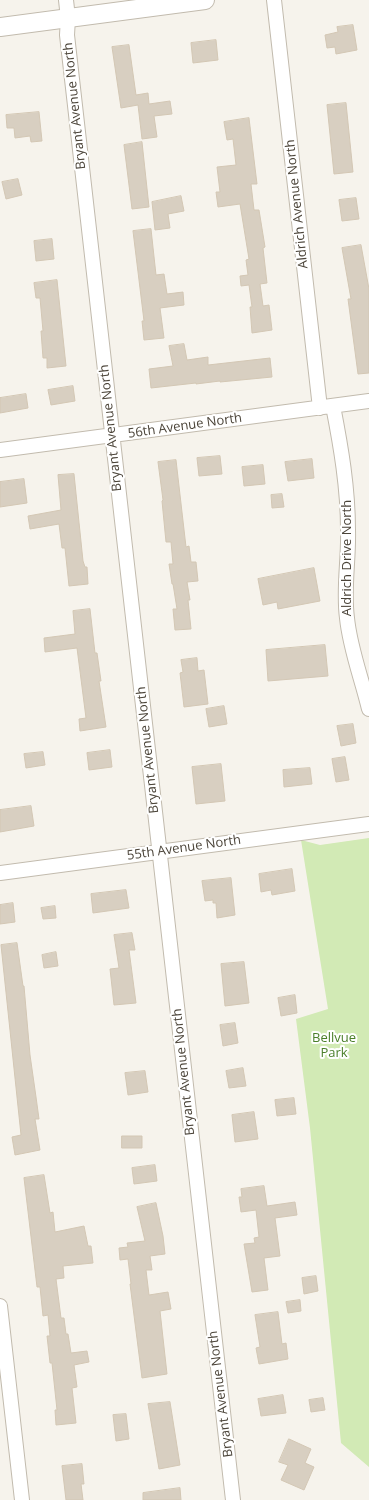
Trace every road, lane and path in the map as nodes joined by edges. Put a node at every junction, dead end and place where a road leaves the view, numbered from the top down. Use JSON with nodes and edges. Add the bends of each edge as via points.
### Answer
{"nodes":[{"id":1,"x":66,"y":0,"type":"edge"},
{"id":2,"x":205,"y":0,"type":"edge"},
{"id":3,"x":274,"y":0,"type":"edge"},
{"id":4,"x":68,"y":18,"type":"junction"},
{"id":5,"x":0,"y":27,"type":"edge"},
{"id":6,"x":369,"y":401,"type":"edge"},
{"id":7,"x":327,"y":407,"type":"junction"},
{"id":8,"x":112,"y":436,"type":"junction"},
{"id":9,"x":0,"y":450,"type":"edge"},
{"id":10,"x":369,"y":709,"type":"edge"},
{"id":11,"x":369,"y":824,"type":"edge"},
{"id":12,"x":160,"y":851,"type":"junction"},
{"id":13,"x":0,"y":873,"type":"edge"},
{"id":14,"x":0,"y":1306,"type":"edge"},
{"id":15,"x":22,"y":1500,"type":"edge"},
{"id":16,"x":233,"y":1500,"type":"edge"}],
"edges":[{"from":1,"to":4,"type":"street","name":"Bryant Avenue North"},
{"from":2,"to":4,"type":"street"},
{"from":3,"to":7,"type":"street","name":"Aldrich Avenue North"},
{"from":4,"to":5,"type":"street"},
{"from":4,"to":8,"type":"street","name":"Bryant Avenue North","via":[[67,35]]},
{"from":6,"to":7,"type":"street","name":"56th Avenue North"},
{"from":7,"to":8,"type":"street","name":"56th Avenue North"},
{"from":7,"to":10,"type":"street","name":"Aldrich Drive North","via":[[343,458],[347,497],[347,617]]},
{"from":8,"to":9,"type":"street","name":"56th Avenue North"},
{"from":8,"to":12,"type":"street","name":"Bryant Avenue North"},
{"from":11,"to":12,"type":"street","name":"55th Avenue North"},
{"from":12,"to":13,"type":"street","name":"55th Avenue North"},
{"from":12,"to":16,"type":"street","name":"Bryant Avenue North"},
{"from":14,"to":15,"type":"street"}]}
